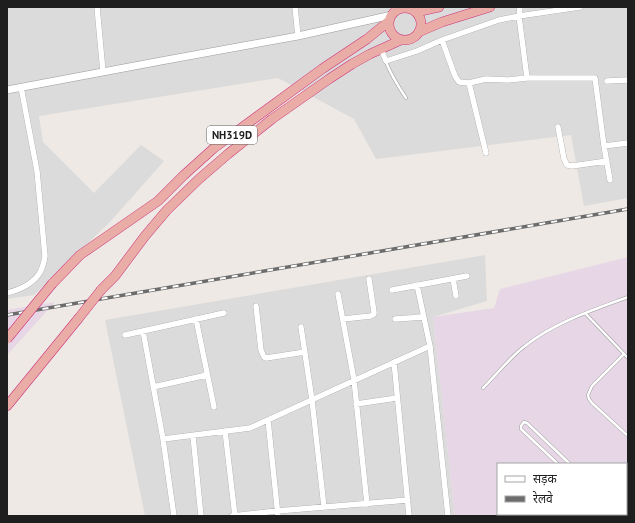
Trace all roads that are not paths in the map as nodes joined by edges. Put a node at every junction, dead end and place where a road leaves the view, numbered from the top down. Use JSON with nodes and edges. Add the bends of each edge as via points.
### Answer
{"nodes":[{"id":1,"x":97,"y":7,"type":"edge"},
{"id":2,"x":295,"y":7,"type":"edge"},
{"id":3,"x":439,"y":7,"type":"edge"},
{"id":4,"x":490,"y":7,"type":"edge"},
{"id":5,"x":520,"y":7,"type":"edge"},
{"id":6,"x":580,"y":7,"type":"edge"},
{"id":7,"x":416,"y":12,"type":"junction"},
{"id":8,"x":393,"y":14,"type":"edge"},
{"id":9,"x":520,"y":16,"type":"junction"},
{"id":10,"x":421,"y":31,"type":"junction"},
{"id":11,"x":298,"y":36,"type":"junction"},
{"id":12,"x":400,"y":40,"type":"junction"},
{"id":13,"x":442,"y":40,"type":"junction"},
{"id":14,"x":380,"y":49,"type":"junction"},
{"id":15,"x":386,"y":61,"type":"junction"},
{"id":16,"x":103,"y":72,"type":"junction"},
{"id":17,"x":527,"y":78,"type":"junction"},
{"id":18,"x":628,"y":80,"type":"edge"},
{"id":19,"x":608,"y":82,"type":"dead end"},
{"id":20,"x":469,"y":83,"type":"junction"},
{"id":21,"x":21,"y":87,"type":"junction"},
{"id":22,"x":7,"y":90,"type":"edge"},
{"id":23,"x":406,"y":98,"type":"dead end"},
{"id":24,"x":558,"y":127,"type":"dead end"},
{"id":25,"x":628,"y":143,"type":"edge"},
{"id":26,"x":604,"y":146,"type":"junction"},
{"id":27,"x":486,"y":153,"type":"dead end"},
{"id":28,"x":607,"y":161,"type":"junction"},
{"id":29,"x":610,"y":180,"type":"dead end"},
{"id":30,"x":467,"y":276,"type":"dead end"},
{"id":31,"x":369,"y":279,"type":"dead end"},
{"id":32,"x":453,"y":279,"type":"junction"},
{"id":33,"x":417,"y":285,"type":"junction"},
{"id":34,"x":392,"y":290,"type":"dead end"},
{"id":35,"x":7,"y":293,"type":"edge"},
{"id":36,"x":338,"y":294,"type":"dead end"},
{"id":37,"x":456,"y":296,"type":"dead end"},
{"id":38,"x":628,"y":297,"type":"edge"},
{"id":39,"x":256,"y":306,"type":"dead end"},
{"id":40,"x":224,"y":313,"type":"dead end"},
{"id":41,"x":586,"y":313,"type":"junction"},
{"id":42,"x":424,"y":317,"type":"junction"},
{"id":43,"x":196,"y":319,"type":"junction"},
{"id":44,"x":343,"y":320,"type":"junction"},
{"id":45,"x":395,"y":320,"type":"dead end"},
{"id":46,"x":301,"y":327,"type":"dead end"},
{"id":47,"x":143,"y":331,"type":"junction"},
{"id":48,"x":125,"y":335,"type":"dead end"},
{"id":49,"x":7,"y":339,"type":"edge"},
{"id":50,"x":430,"y":346,"type":"junction"},
{"id":51,"x":305,"y":352,"type":"junction"},
{"id":52,"x":624,"y":354,"type":"junction"},
{"id":53,"x":628,"y":358,"type":"edge"},
{"id":54,"x":394,"y":362,"type":"junction"},
{"id":55,"x":207,"y":375,"type":"junction"},
{"id":56,"x":354,"y":380,"type":"junction"},
{"id":57,"x":153,"y":387,"type":"junction"},
{"id":58,"x":484,"y":388,"type":"dead end"},
{"id":59,"x":397,"y":398,"type":"junction"},
{"id":60,"x":312,"y":400,"type":"junction"},
{"id":61,"x":356,"y":404,"type":"junction"},
{"id":62,"x":7,"y":406,"type":"edge"},
{"id":63,"x":214,"y":406,"type":"dead end"},
{"id":64,"x":268,"y":420,"type":"junction"},
{"id":65,"x":225,"y":431,"type":"junction"},
{"id":66,"x":193,"y":436,"type":"junction"},
{"id":67,"x":628,"y":436,"type":"edge"},
{"id":68,"x":163,"y":439,"type":"junction"},
{"id":69,"x":557,"y":463,"type":"edge"},
{"id":70,"x":569,"y":463,"type":"edge"},
{"id":71,"x":408,"y":500,"type":"junction"},
{"id":72,"x":367,"y":504,"type":"junction"},
{"id":73,"x":324,"y":507,"type":"junction"},
{"id":74,"x":277,"y":514,"type":"edge"},
{"id":75,"x":174,"y":516,"type":"edge"},
{"id":76,"x":201,"y":516,"type":"edge"},
{"id":77,"x":232,"y":516,"type":"edge"},
{"id":78,"x":235,"y":516,"type":"edge"},
{"id":79,"x":409,"y":516,"type":"edge"},
{"id":80,"x":448,"y":516,"type":"edge"}],
"edges":[{"from":1,"to":16,"type":"street"},
{"from":2,"to":11,"type":"street"},
{"from":3,"to":7,"type":"highway"},
{"from":4,"to":10,"type":"highway"},
{"from":5,"to":9,"type":"street"},
{"from":6,"to":9,"type":"street"},
{"from":7,"to":8,"type":"highway","via":[[401,8]]},
{"from":7,"to":10,"type":"highway","via":[[421,19]]},
{"from":8,"to":11,"type":"street"},
{"from":8,"to":12,"type":"highway","via":[[389,27],[391,33]]},
{"from":8,"to":49,"type":"highway","number":"NH319D","bridge":true,"via":[[367,39],[214,148],[158,201],[80,255],[52,284]]},
{"from":9,"to":13,"type":"street","via":[[499,20]]},
{"from":9,"to":17,"type":"street"},
{"from":10,"to":12,"type":"highway","via":[[412,39]]},
{"from":11,"to":16,"type":"street"},
{"from":12,"to":14,"type":"highway","number":"NH319D"},
{"from":13,"to":15,"type":"street"},
{"from":13,"to":20,"type":"street","via":[[456,80]]},
{"from":14,"to":15,"type":"street"},
{"from":14,"to":62,"type":"highway","number":"NH319D","bridge":true,"via":[[334,75],[272,119],[199,179],[145,236]]},
{"from":15,"to":23,"type":"lane"},
{"from":16,"to":21,"type":"street"},
{"from":17,"to":20,"type":"street","via":[[486,78]]},
{"from":17,"to":26,"type":"street","via":[[595,78]]},
{"from":18,"to":19,"type":"street"},
{"from":20,"to":27,"type":"street"},
{"from":21,"to":22,"type":"street"},
{"from":21,"to":35,"type":"street","via":[[37,171],[45,256],[39,274],[23,288]]},
{"from":24,"to":28,"type":"street","via":[[567,165]]},
{"from":25,"to":26,"type":"street"},
{"from":26,"to":28,"type":"street"},
{"from":28,"to":29,"type":"street"},
{"from":30,"to":32,"type":"street"},
{"from":31,"to":44,"type":"street","via":[[374,314]]},
{"from":32,"to":33,"type":"street"},
{"from":32,"to":37,"type":"street"},
{"from":33,"to":34,"type":"street"},
{"from":33,"to":42,"type":"street"},
{"from":36,"to":44,"type":"street"},
{"from":38,"to":41,"type":"lane"},
{"from":39,"to":51,"type":"street","via":[[264,357]]},
{"from":40,"to":43,"type":"street"},
{"from":41,"to":52,"type":"lane"},
{"from":41,"to":58,"type":"lane","via":[[549,329],[524,346]]},
{"from":42,"to":45,"type":"street"},
{"from":42,"to":50,"type":"street"},
{"from":43,"to":47,"type":"street"},
{"from":43,"to":55,"type":"street"},
{"from":44,"to":56,"type":"street"},
{"from":46,"to":51,"type":"street"},
{"from":47,"to":48,"type":"street"},
{"from":47,"to":57,"type":"street"},
{"from":50,"to":54,"type":"street"},
{"from":50,"to":80,"type":"street"},
{"from":51,"to":60,"type":"street"},
{"from":52,"to":53,"type":"lane"},
{"from":52,"to":67,"type":"lane","via":[[592,386],[588,394],[592,403]]},
{"from":54,"to":56,"type":"street"},
{"from":54,"to":59,"type":"street"},
{"from":55,"to":57,"type":"street"},
{"from":55,"to":63,"type":"street"},
{"from":56,"to":60,"type":"street"},
{"from":56,"to":61,"type":"street"},
{"from":57,"to":68,"type":"street"},
{"from":59,"to":61,"type":"street"},
{"from":59,"to":71,"type":"street"},
{"from":60,"to":64,"type":"street"},
{"from":60,"to":73,"type":"street"},
{"from":61,"to":72,"type":"street"},
{"from":64,"to":65,"type":"street","via":[[250,428]]},
{"from":64,"to":74,"type":"street"},
{"from":65,"to":66,"type":"street"},
{"from":65,"to":78,"type":"street"},
{"from":66,"to":68,"type":"street"},
{"from":66,"to":76,"type":"street"},
{"from":68,"to":75,"type":"street"},
{"from":69,"to":70,"type":"lane","via":[[521,429],[523,423],[528,424]]},
{"from":71,"to":72,"type":"street"},
{"from":71,"to":79,"type":"street"},
{"from":72,"to":73,"type":"street"},
{"from":73,"to":74,"type":"street"},
{"from":74,"to":78,"type":"street"},
{"from":77,"to":78,"type":"street"}]}
